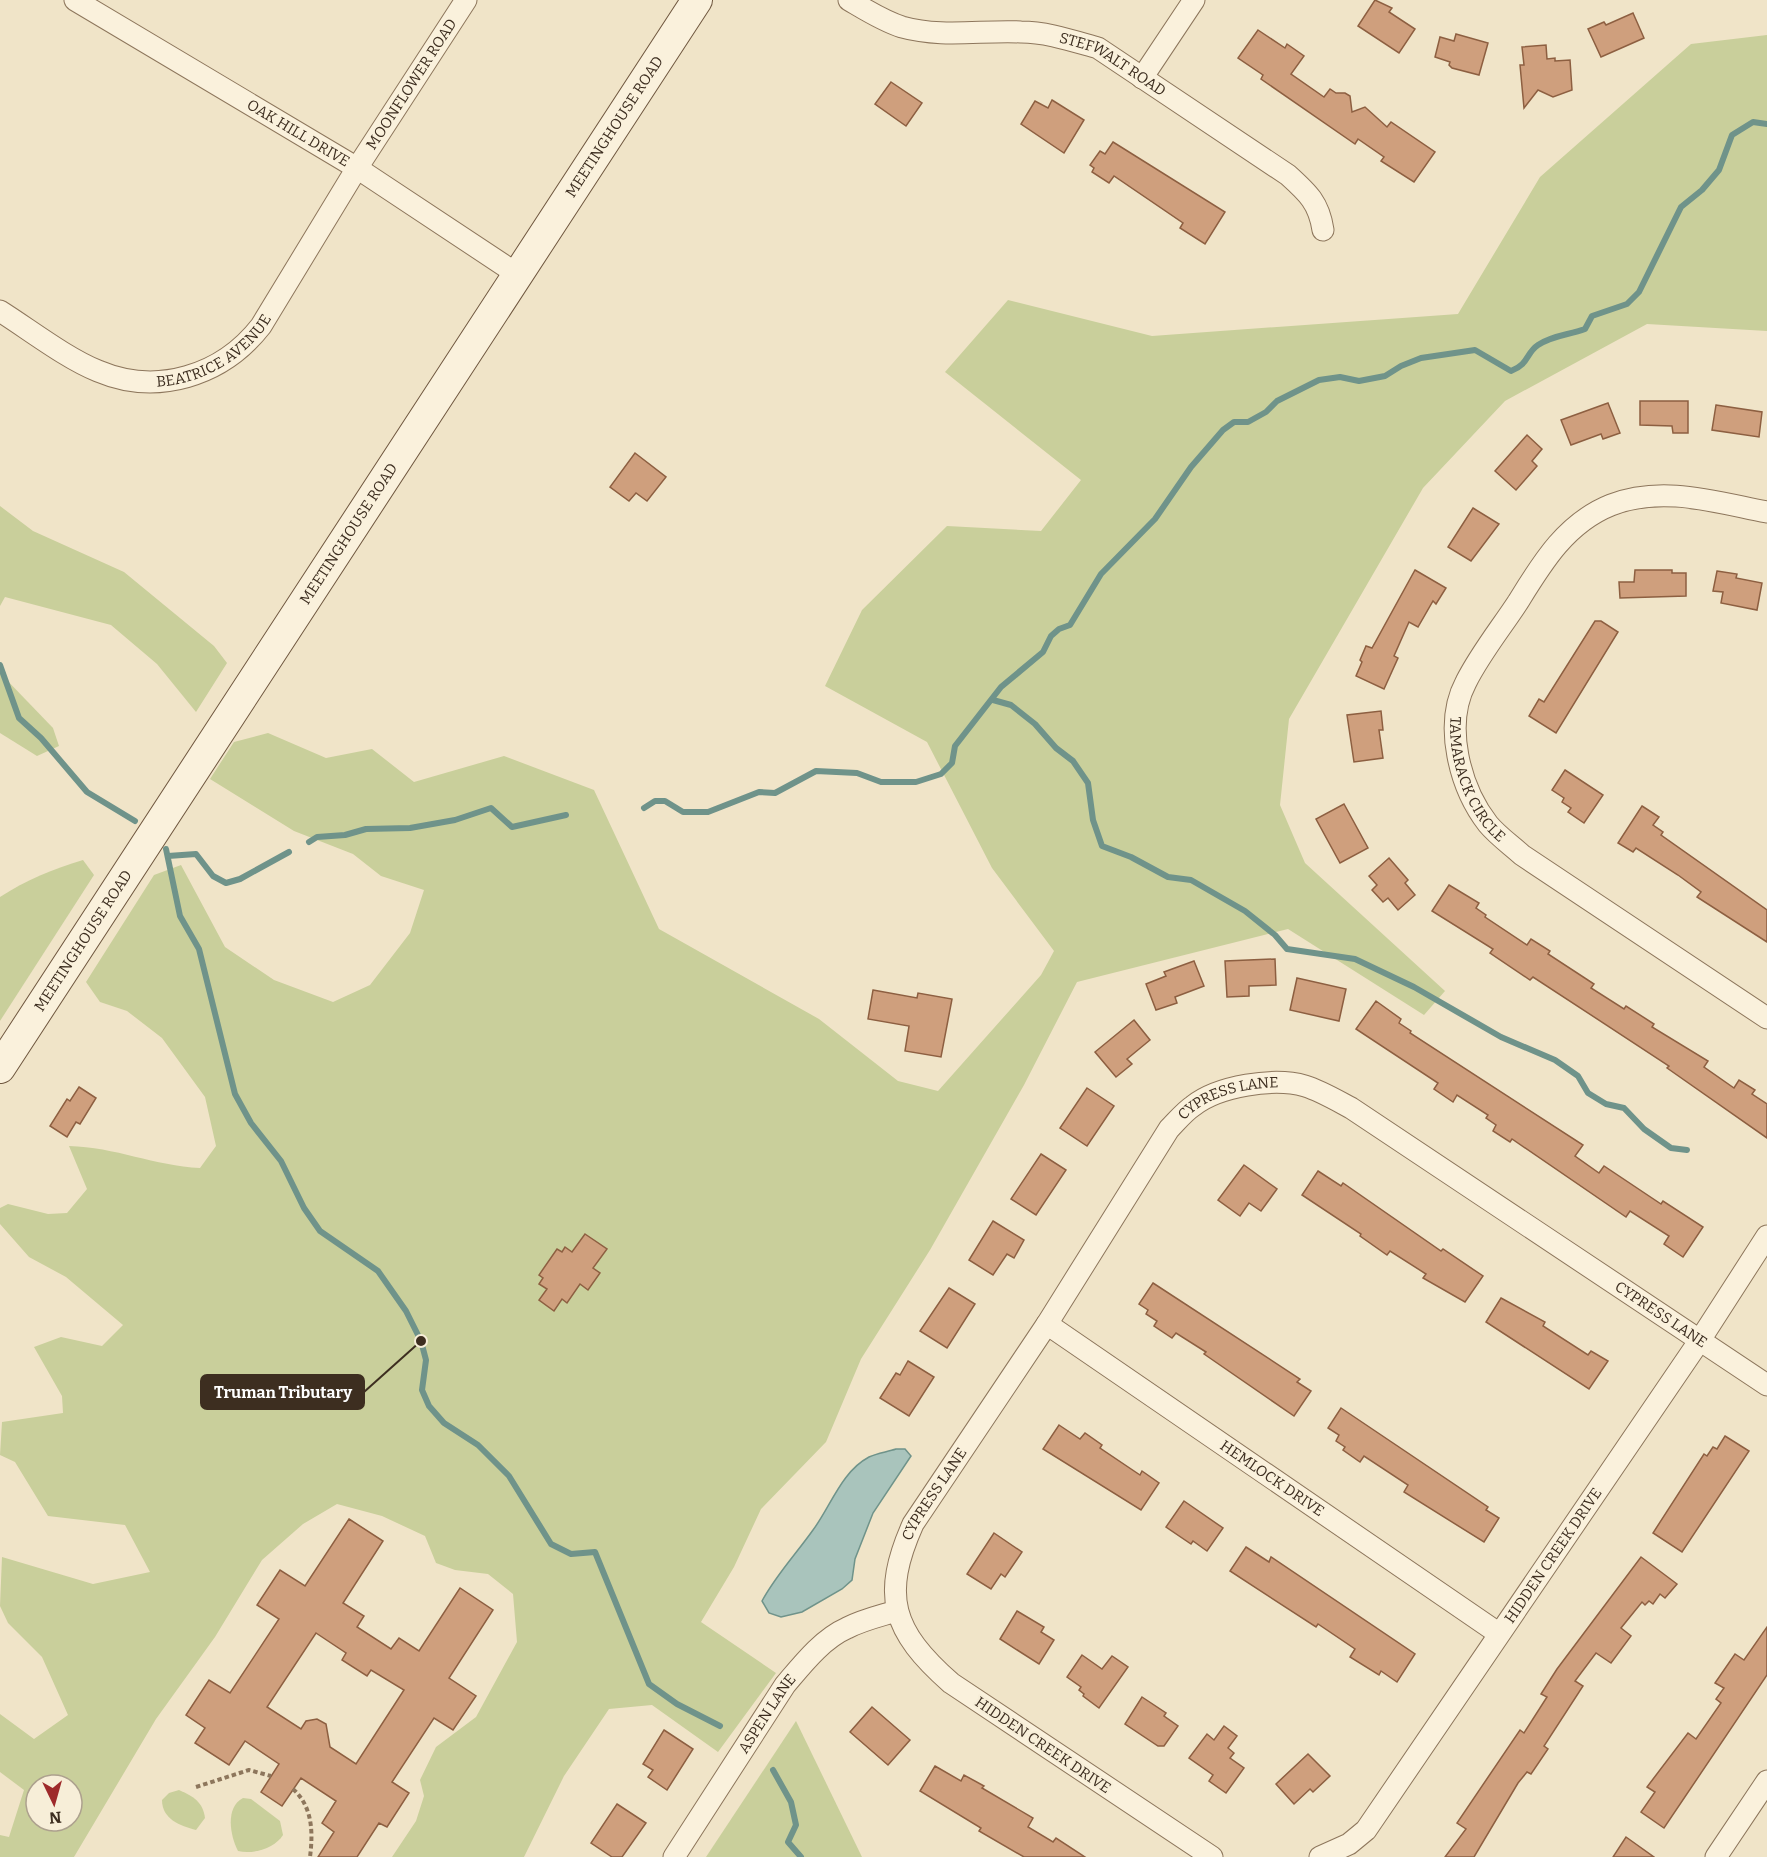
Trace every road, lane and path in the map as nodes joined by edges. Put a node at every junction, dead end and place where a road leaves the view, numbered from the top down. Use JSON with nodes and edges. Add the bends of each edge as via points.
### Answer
{"nodes":[{"id":1,"x":75,"y":0,"type":"edge"},
{"id":2,"x":466,"y":0,"type":"edge"},
{"id":3,"x":697,"y":0,"type":"edge"},
{"id":4,"x":849,"y":0,"type":"edge"},
{"id":5,"x":1194,"y":0,"type":"edge"},
{"id":6,"x":1142,"y":78,"type":"junction"},
{"id":7,"x":357,"y":168,"type":"junction"},
{"id":8,"x":1323,"y":230,"type":"dead end"},
{"id":9,"x":517,"y":274,"type":"junction"},
{"id":10,"x":0,"y":311,"type":"edge"},
{"id":11,"x":1767,"y":512,"type":"edge"},
{"id":12,"x":1767,"y":1018,"type":"edge"},
{"id":13,"x":0,"y":1068,"type":"edge"},
{"id":14,"x":1767,"y":1236,"type":"edge"},
{"id":15,"x":1047,"y":1324,"type":"junction"},
{"id":16,"x":1700,"y":1340,"type":"junction"},
{"id":17,"x":1767,"y":1385,"type":"edge"},
{"id":18,"x":896,"y":1611,"type":"junction"},
{"id":19,"x":1498,"y":1633,"type":"junction"},
{"id":20,"x":271,"y":1776,"type":"dead end"},
{"id":21,"x":1767,"y":1781,"type":"edge"},
{"id":22,"x":196,"y":1787,"type":"dead end"},
{"id":23,"x":293,"y":1790,"type":"dead end"},
{"id":24,"x":310,"y":1857,"type":"edge"},
{"id":25,"x":674,"y":1857,"type":"edge"},
{"id":26,"x":1212,"y":1857,"type":"edge"},
{"id":27,"x":1320,"y":1857,"type":"edge"},
{"id":28,"x":1716,"y":1857,"type":"edge"}],
"edges":[{"from":1,"to":7,"type":"street","name":"OAK HILL DRIVE"},
{"from":2,"to":7,"type":"street","name":"MOONFLOWER ROAD"},
{"from":3,"to":9,"type":"street","name":"MEETINGHOUSE ROAD"},
{"from":4,"to":6,"type":"street","name":"STEFWALT ROAD","via":[[904,27],[946,33],[1021,32],[1072,40],[1098,48]]},
{"from":5,"to":6,"type":"street"},
{"from":6,"to":8,"type":"street","name":"STEFWALT ROAD","via":[[1288,175],[1320,211]]},
{"from":7,"to":9,"type":"street","name":"OAK HILL DRIVE"},
{"from":7,"to":10,"type":"street","name":"BEATRICE AVENUE","via":[[248,343],[226,360],[195,375],[153,383],[128,381],[96,371]]},
{"from":9,"to":13,"type":"street","name":"MEETINGHOUSE ROAD","via":[[450,383]]},
{"from":11,"to":12,"type":"street","name":"TAMARACK CIRCLE","via":[[1666,494],[1631,498],[1592,513],[1550,553],[1465,683],[1456,731],[1469,791],[1489,825],[1505,841]]},
{"from":14,"to":16,"type":"street","name":"HIDDEN CREEK DRIVE"},
{"from":15,"to":16,"type":"street","name":"CYPRESS LANE","via":[[1169,1129],[1194,1104],[1249,1084],[1277,1082],[1304,1086],[1351,1108]]},
{"from":15,"to":18,"type":"street","name":"CYPRESS LANE","via":[[913,1524],[898,1558],[894,1579]]},
{"from":15,"to":19,"type":"street","name":"HEMLOCK DRIVE"},
{"from":16,"to":17,"type":"street","name":"CYPRESS LANE"},
{"from":16,"to":19,"type":"street","name":"HIDDEN CREEK DRIVE"},
{"from":18,"to":25,"type":"street","name":"ASPEN LANE","via":[[829,1638],[800,1667],[784,1685]]},
{"from":18,"to":26,"type":"street","name":"HIDDEN CREEK DRIVE","via":[[927,1662],[951,1683]]},
{"from":19,"to":27,"type":"street","name":"HIDDEN CREEK DRIVE","via":[[1366,1830],[1349,1844]]},
{"from":20,"to":22,"type":"path","via":[[249,1770]]},
{"from":21,"to":28,"type":"street"},
{"from":23,"to":24,"type":"path","via":[[308,1809],[312,1827]]}]}
